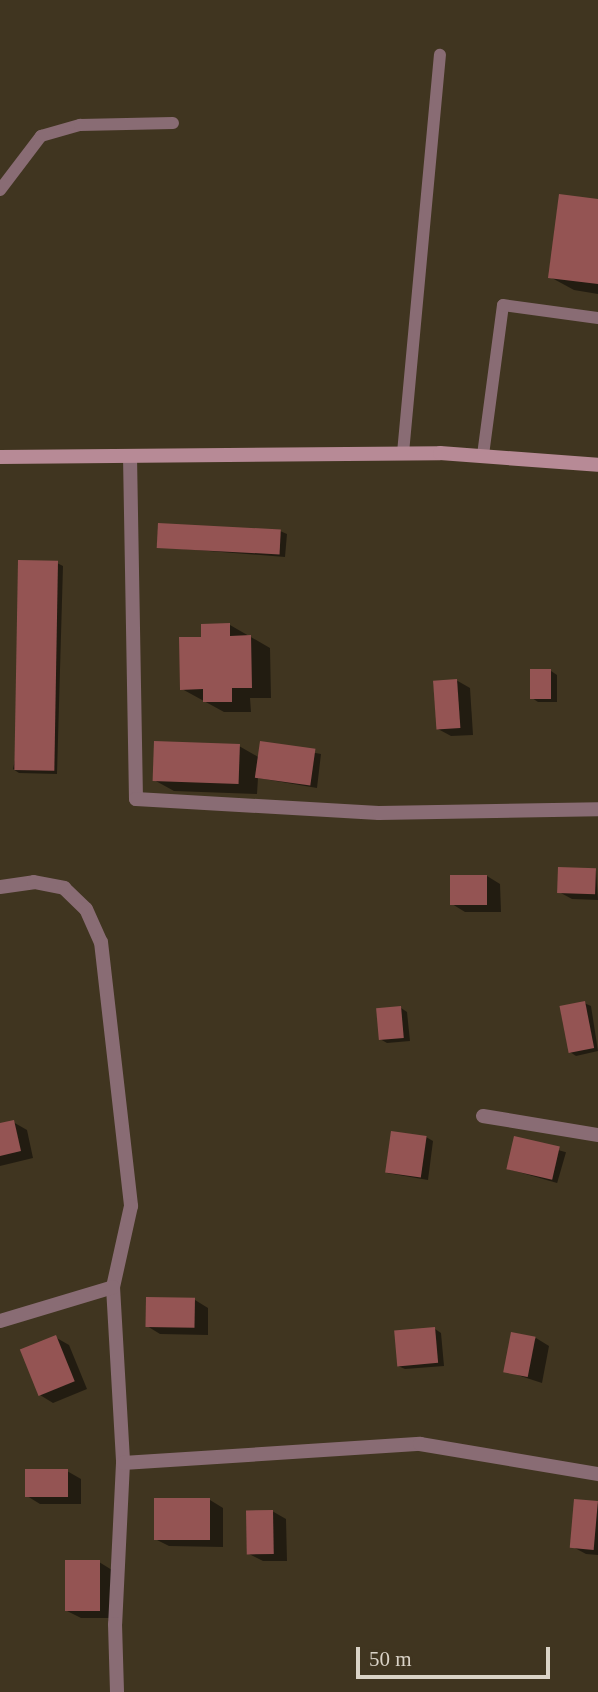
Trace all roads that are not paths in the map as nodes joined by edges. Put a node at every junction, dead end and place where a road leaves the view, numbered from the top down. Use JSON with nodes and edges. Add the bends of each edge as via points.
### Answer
{"nodes":[{"id":1,"x":440,"y":55,"type":"dead end"},
{"id":2,"x":173,"y":123,"type":"dead end"},
{"id":3,"x":0,"y":190,"type":"edge"},
{"id":4,"x":598,"y":318,"type":"edge"},
{"id":5,"x":403,"y":453,"type":"junction"},
{"id":6,"x":483,"y":455,"type":"junction"},
{"id":7,"x":130,"y":456,"type":"junction"},
{"id":8,"x":0,"y":457,"type":"edge"},
{"id":9,"x":598,"y":465,"type":"edge"},
{"id":10,"x":598,"y":809,"type":"edge"},
{"id":11,"x":0,"y":887,"type":"edge"},
{"id":12,"x":483,"y":1116,"type":"dead end"},
{"id":13,"x":598,"y":1135,"type":"edge"},
{"id":14,"x":113,"y":1287,"type":"junction"},
{"id":15,"x":0,"y":1321,"type":"edge"},
{"id":16,"x":123,"y":1463,"type":"junction"},
{"id":17,"x":598,"y":1474,"type":"edge"},
{"id":18,"x":117,"y":1692,"type":"edge"}],
"edges":[{"from":1,"to":5,"type":"lane"},
{"from":2,"to":3,"type":"lane","via":[[80,125],[41,136]]},
{"from":4,"to":6,"type":"lane","via":[[503,306]]},
{"from":5,"to":6,"type":"main road"},
{"from":5,"to":7,"type":"main road"},
{"from":6,"to":9,"type":"main road"},
{"from":7,"to":8,"type":"main road"},
{"from":7,"to":10,"type":"street","via":[[136,799],[379,813]]},
{"from":11,"to":14,"type":"street","via":[[34,882],[64,888],[86,909],[101,942],[131,1206]]},
{"from":12,"to":13,"type":"street"},
{"from":14,"to":15,"type":"street"},
{"from":14,"to":16,"type":"street"},
{"from":16,"to":17,"type":"street","via":[[420,1444]]},
{"from":16,"to":18,"type":"street","via":[[115,1624]]}]}
